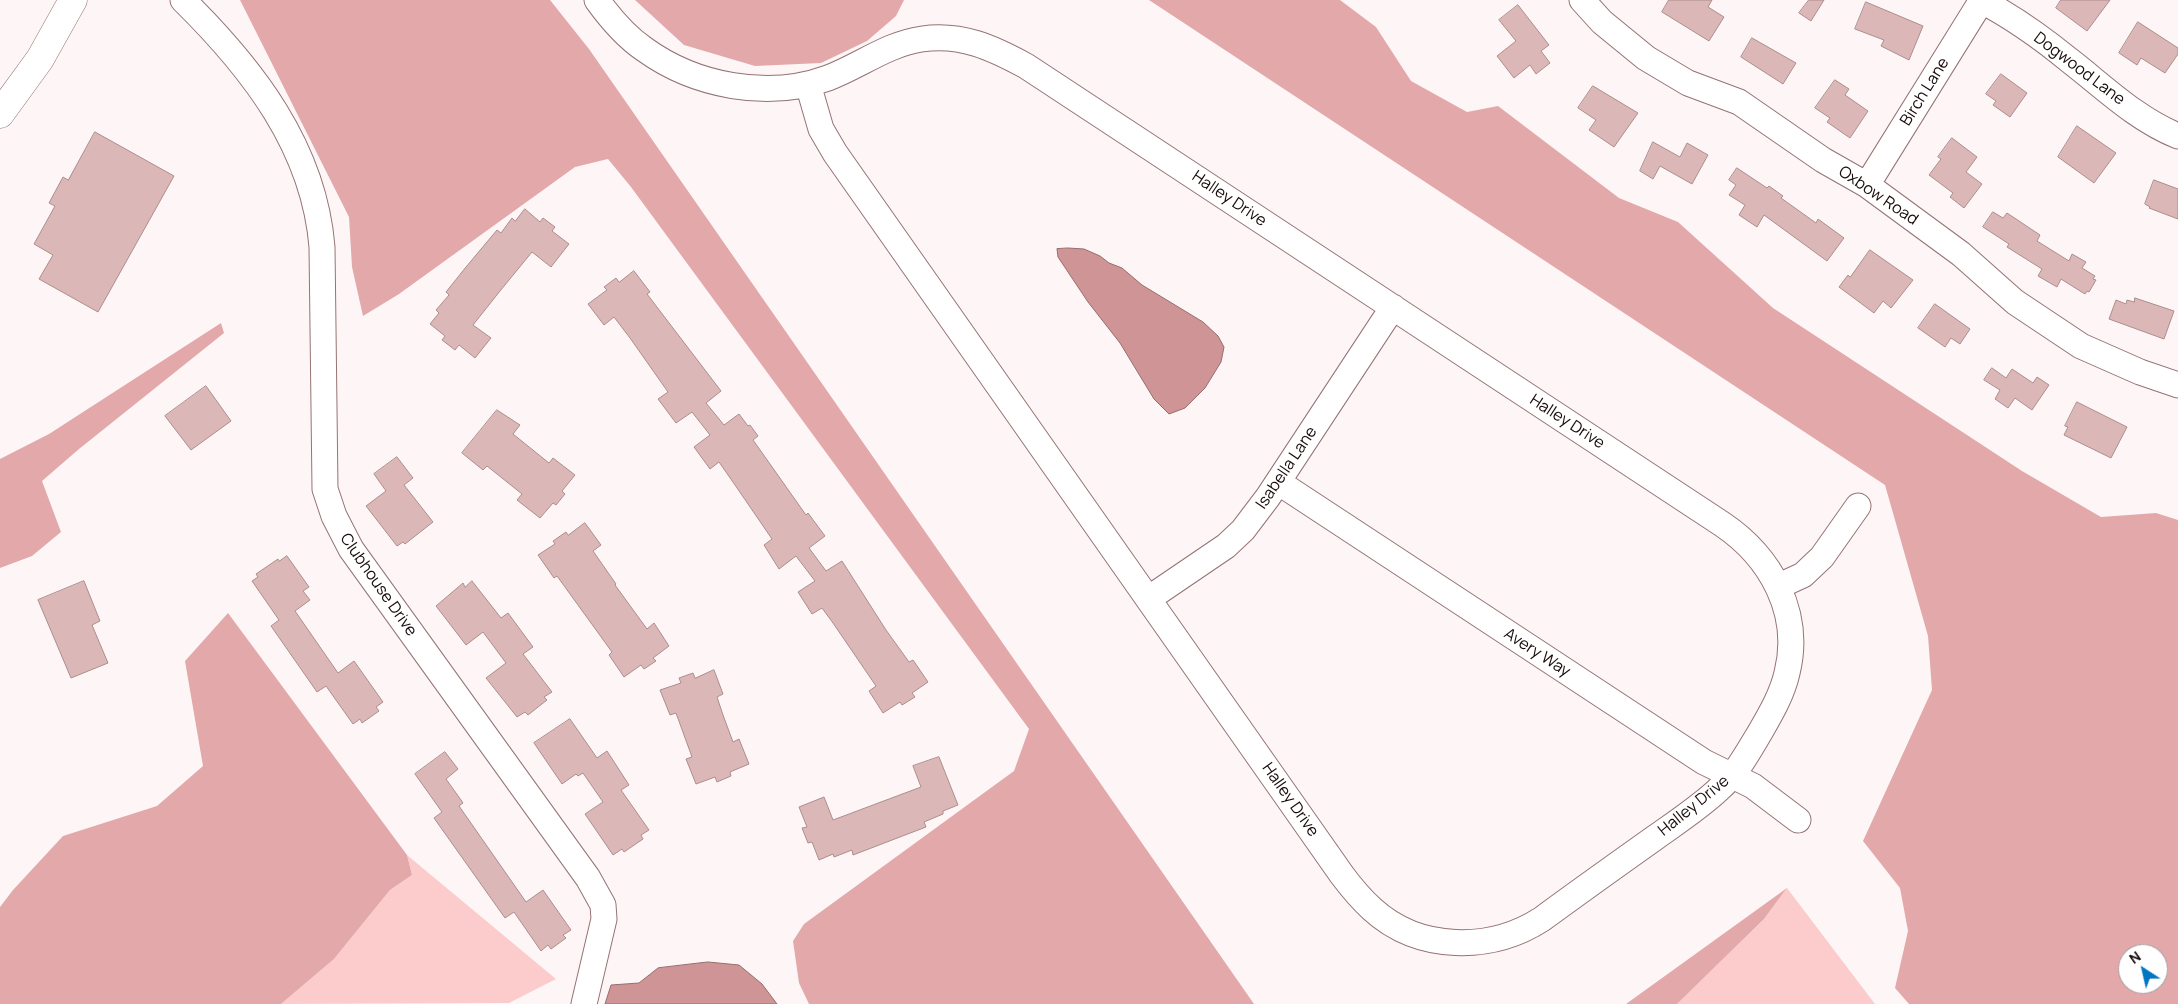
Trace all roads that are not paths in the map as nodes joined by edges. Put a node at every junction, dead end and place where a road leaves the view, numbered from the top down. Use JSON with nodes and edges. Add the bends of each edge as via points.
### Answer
{"nodes":[{"id":1,"x":56,"y":0,"type":"edge"},
{"id":2,"x":73,"y":0,"type":"edge"},
{"id":3,"x":182,"y":0,"type":"edge"},
{"id":4,"x":596,"y":0,"type":"edge"},
{"id":5,"x":1582,"y":0,"type":"edge"},
{"id":6,"x":1982,"y":0,"type":"edge"},
{"id":7,"x":808,"y":84,"type":"junction"},
{"id":8,"x":0,"y":107,"type":"edge"},
{"id":9,"x":0,"y":114,"type":"edge"},
{"id":10,"x":2178,"y":136,"type":"edge"},
{"id":11,"x":1867,"y":185,"type":"junction"},
{"id":12,"x":1393,"y":307,"type":"junction"},
{"id":13,"x":2178,"y":385,"type":"edge"},
{"id":14,"x":1278,"y":482,"type":"junction"},
{"id":15,"x":1858,"y":506,"type":"dead end"},
{"id":16,"x":1779,"y":586,"type":"junction"},
{"id":17,"x":1148,"y":599,"type":"junction"},
{"id":18,"x":1732,"y":775,"type":"junction"},
{"id":19,"x":1798,"y":820,"type":"dead end"},
{"id":20,"x":584,"y":1004,"type":"edge"}],
"edges":[{"from":1,"to":8,"type":"highway"},
{"from":2,"to":9,"type":"highway","via":[[40,59]]},
{"from":3,"to":20,"type":"street","name":"Clubhouse Drive","via":[[235,55],[270,102],[294,144],[312,189],[322,248],[325,489],[334,516],[351,549],[588,878],[603,905],[604,919]]},
{"from":4,"to":7,"type":"street","name":"Halley Drive","via":[[644,49],[684,72],[718,82],[758,88]]},
{"from":5,"to":11,"type":"street","name":"Oxbow Road","via":[[1602,22],[1646,58],[1688,83],[1739,102],[1823,160]]},
{"from":6,"to":10,"type":"street","name":"Dogwood Lane","via":[[2068,59],[2133,110]]},
{"from":6,"to":11,"type":"street","name":"Birch Lane"},
{"from":7,"to":12,"type":"street","name":"Halley Drive","via":[[847,70],[883,50],[922,39],[952,38],[985,45],[1026,66]]},
{"from":7,"to":17,"type":"street","name":"Halley Drive","via":[[821,129],[834,153]]},
{"from":11,"to":13,"type":"street","name":"Oxbow Road","via":[[1961,254],[2016,302],[2081,346]]},
{"from":12,"to":14,"type":"street","name":"Isabella Lane"},
{"from":12,"to":16,"type":"street","name":"Halley Drive","via":[[1737,534],[1761,559]]},
{"from":14,"to":17,"type":"street","name":"Isabella Lane","via":[[1252,519],[1226,546]]},
{"from":14,"to":18,"type":"street","name":"Avery Way","via":[[1704,762]]},
{"from":15,"to":16,"type":"street","via":[[1822,557],[1803,575]]},
{"from":16,"to":18,"type":"street","name":"Halley Drive","via":[[1790,639],[1788,673],[1772,712]]},
{"from":17,"to":18,"type":"street","name":"Halley Drive","via":[[1352,888],[1386,919],[1429,939],[1464,944],[1498,939],[1530,927],[1701,804]]},
{"from":18,"to":19,"type":"street","name":"Avery Way","via":[[1753,786]]}]}
